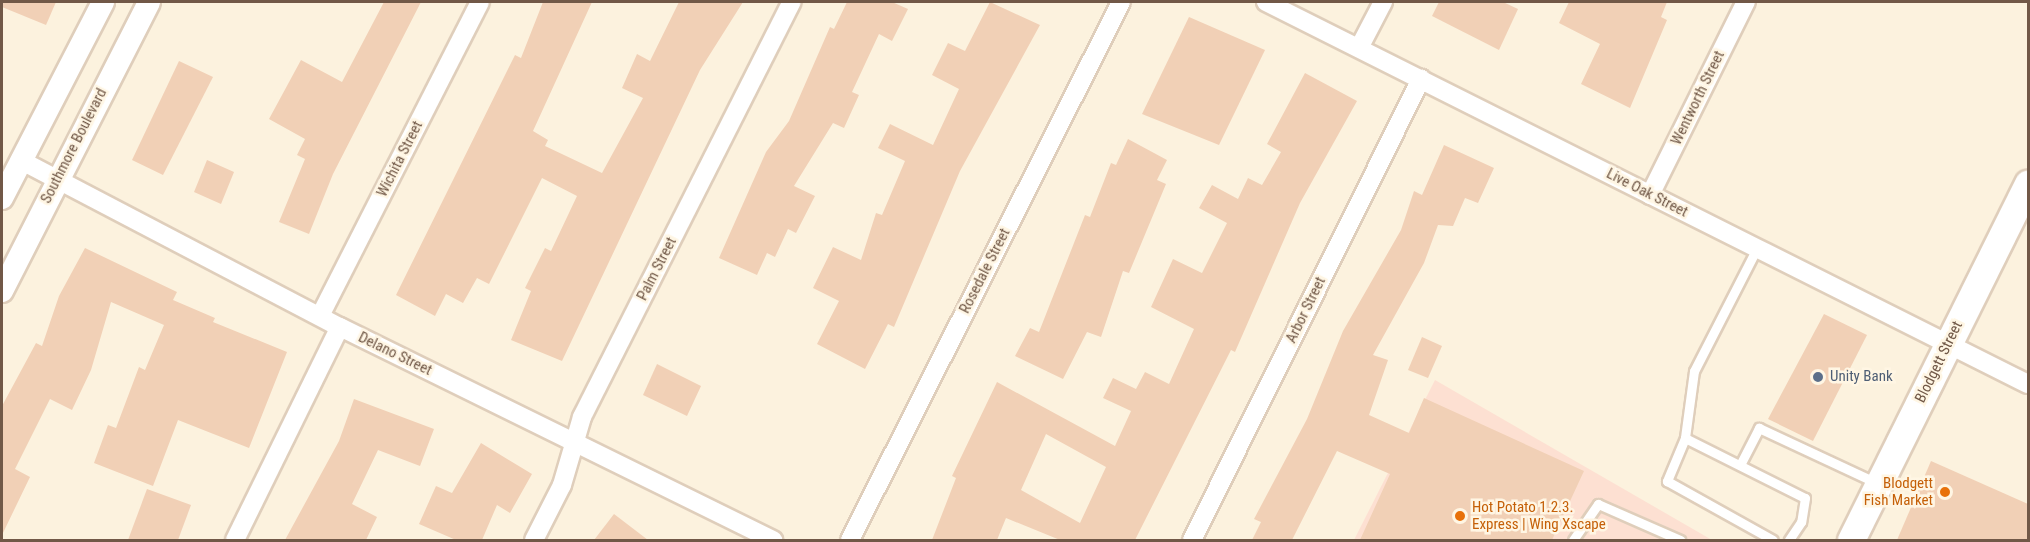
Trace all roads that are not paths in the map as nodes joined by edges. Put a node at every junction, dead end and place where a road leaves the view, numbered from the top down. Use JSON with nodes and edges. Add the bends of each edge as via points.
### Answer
{"nodes":[{"id":1,"x":103,"y":2,"type":"edge"},
{"id":2,"x":148,"y":2,"type":"edge"},
{"id":3,"x":480,"y":2,"type":"edge"},
{"id":4,"x":792,"y":2,"type":"edge"},
{"id":5,"x":1121,"y":2,"type":"edge"},
{"id":6,"x":1266,"y":2,"type":"edge"},
{"id":7,"x":1383,"y":2,"type":"edge"},
{"id":8,"x":1746,"y":2,"type":"edge"},
{"id":9,"x":1359,"y":48,"type":"junction"},
{"id":10,"x":1421,"y":79,"type":"junction"},
{"id":11,"x":20,"y":160,"type":"junction"},
{"id":12,"x":56,"y":179,"type":"junction"},
{"id":13,"x":2028,"y":184,"type":"edge"},
{"id":14,"x":1650,"y":195,"type":"junction"},
{"id":15,"x":2,"y":198,"type":"edge"},
{"id":16,"x":1757,"y":248,"type":"junction"},
{"id":17,"x":2,"y":291,"type":"edge"},
{"id":18,"x":320,"y":316,"type":"junction"},
{"id":19,"x":340,"y":327,"type":"junction"},
{"id":20,"x":1949,"y":343,"type":"junction"},
{"id":21,"x":2028,"y":384,"type":"edge"},
{"id":22,"x":1685,"y":438,"type":"junction"},
{"id":23,"x":575,"y":443,"type":"junction"},
{"id":24,"x":1740,"y":465,"type":"junction"},
{"id":25,"x":1879,"y":484,"type":"junction"},
{"id":26,"x":235,"y":540,"type":"edge"},
{"id":27,"x":534,"y":540,"type":"edge"},
{"id":28,"x":773,"y":540,"type":"edge"},
{"id":29,"x":850,"y":540,"type":"edge"},
{"id":30,"x":1192,"y":540,"type":"edge"},
{"id":31,"x":1573,"y":540,"type":"edge"},
{"id":32,"x":1680,"y":540,"type":"edge"},
{"id":33,"x":1773,"y":540,"type":"edge"},
{"id":34,"x":1789,"y":540,"type":"edge"},
{"id":35,"x":1851,"y":540,"type":"edge"}],
"edges":[{"from":1,"to":11,"type":"street"},
{"from":2,"to":12,"type":"street","name":"Southmore Boulevard"},
{"from":3,"to":18,"type":"street","name":"Wichita Street"},
{"from":4,"to":23,"type":"street","name":"Palm Street","via":[[582,417]]},
{"from":5,"to":29,"type":"street","name":"Rosedale Street"},
{"from":6,"to":9,"type":"street","name":"Live Oak Street"},
{"from":7,"to":9,"type":"street"},
{"from":8,"to":14,"type":"street","name":"Wentworth Street"},
{"from":9,"to":10,"type":"street","name":"Live Oak Street"},
{"from":10,"to":14,"type":"street","name":"Live Oak Street"},
{"from":10,"to":30,"type":"street","name":"Arbor Street"},
{"from":11,"to":12,"type":"street","name":"Delano Street"},
{"from":11,"to":15,"type":"street"},
{"from":12,"to":17,"type":"street","name":"Southmore Boulevard"},
{"from":12,"to":18,"type":"street","name":"Delano Street"},
{"from":13,"to":20,"type":"main road","name":"Blodgett Street"},
{"from":14,"to":16,"type":"street","name":"Live Oak Street"},
{"from":16,"to":20,"type":"street","name":"Live Oak Street"},
{"from":16,"to":22,"type":"lane","via":[[1694,371]]},
{"from":18,"to":19,"type":"street","name":"Delano Street"},
{"from":19,"to":23,"type":"street","name":"Delano Street"},
{"from":19,"to":26,"type":"street"},
{"from":20,"to":21,"type":"street","name":"Live Oak Street"},
{"from":20,"to":25,"type":"main road","name":"Blodgett Street"},
{"from":22,"to":24,"type":"lane"},
{"from":22,"to":33,"type":"lane","via":[[1667,481]]},
{"from":23,"to":27,"type":"street","name":"Palm Street","via":[[562,485]]},
{"from":23,"to":28,"type":"street","name":"Delano Street"},
{"from":24,"to":25,"type":"lane","via":[[1759,428]]},
{"from":24,"to":34,"type":"lane","via":[[1805,498],[1801,522]]},
{"from":25,"to":35,"type":"main road","name":"Blodgett Street"},
{"from":31,"to":32,"type":"lane","via":[[1598,504]]}]}
